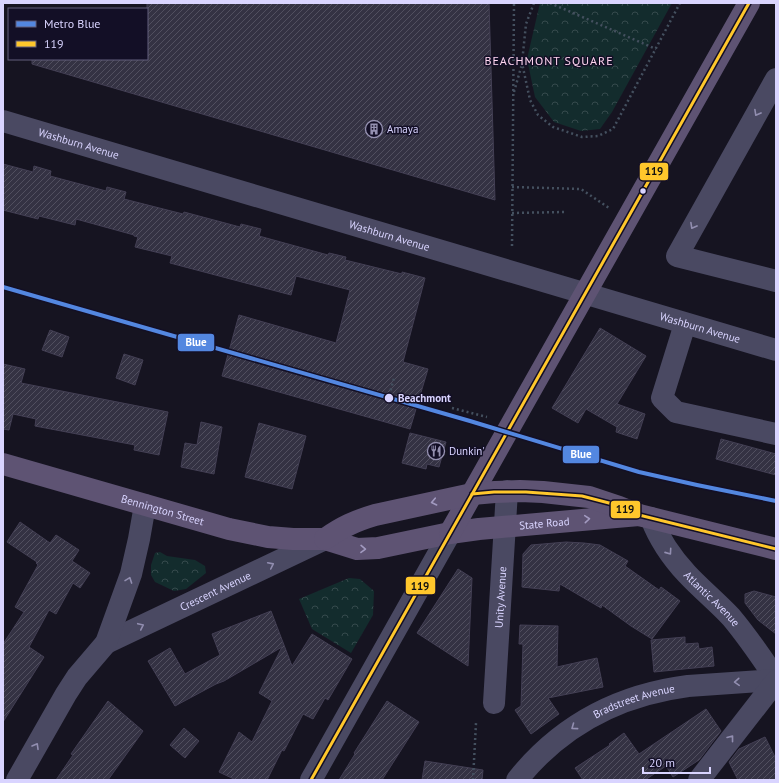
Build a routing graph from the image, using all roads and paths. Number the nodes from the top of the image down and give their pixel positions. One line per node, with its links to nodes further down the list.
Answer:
1 (514, 3): 9 (path)
2 (534, 3): 7 (path)
3 (550, 3): 6 (path)
4 (680, 3): 6 (path)
5 (749, 3): 17 (main road)
6 (656, 49): 7 (path)
7 (522, 63): 9 (path)
8 (776, 79): 16 (street, one-way to 16)
9 (513, 96): 11 (path)
10 (3, 121): 17 (street, Washburn Avenue)
11 (512, 187): 12 (path); 14 (path)
12 (609, 208)
13 (564, 212): 14 (path)
14 (512, 213): 15 (path)
15 (512, 246)
16 (776, 281)
17 (586, 294): 18 (street, Washburn Avenue); 27 (main road)
18 (685, 324): 19 (street, Washburn Avenue); 24 (street)
19 (776, 350)
20 (394, 378): 21 (path)
21 (388, 400)
22 (452, 408): 23 (path)
23 (487, 417)
24 (776, 434)
25 (3, 464): 28 (main road, Bennington Street)
26 (507, 491): 27 (main road, State Road); 29 (main road, State Road); 30 (street, Unity Avenue)
27 (472, 494): 31 (main road); 32 (main road, one-way to 32)
28 (145, 505): 32 (main road, Bennington Street); 34 (street, Crescent Avenue, one-way to 28)
29 (645, 516): 30 (main road, State Road, one-way to 29); 33 (main road, State Road); 35 (street, Atlantic Avenue, one-way to 35)
30 (505, 526): 31 (main road, State Road); 36 (street, Unity Avenue)
31 (450, 533): 32 (main road, Bennington Street, one-way to 31); 39 (street)
32 (325, 539): 34 (street, Crescent Avenue, one-way to 32)
33 (776, 549)
34 (106, 643): 38 (street, Crescent Avenue, one-way to 34)
35 (776, 680): 41 (street, Bradstreet Avenue, one-way to 41); 42 (street, one-way to 35)
36 (494, 703)
37 (476, 724): 40 (path)
38 (17, 780)
39 (310, 780)
40 (473, 780)
41 (517, 780)
42 (699, 780)

